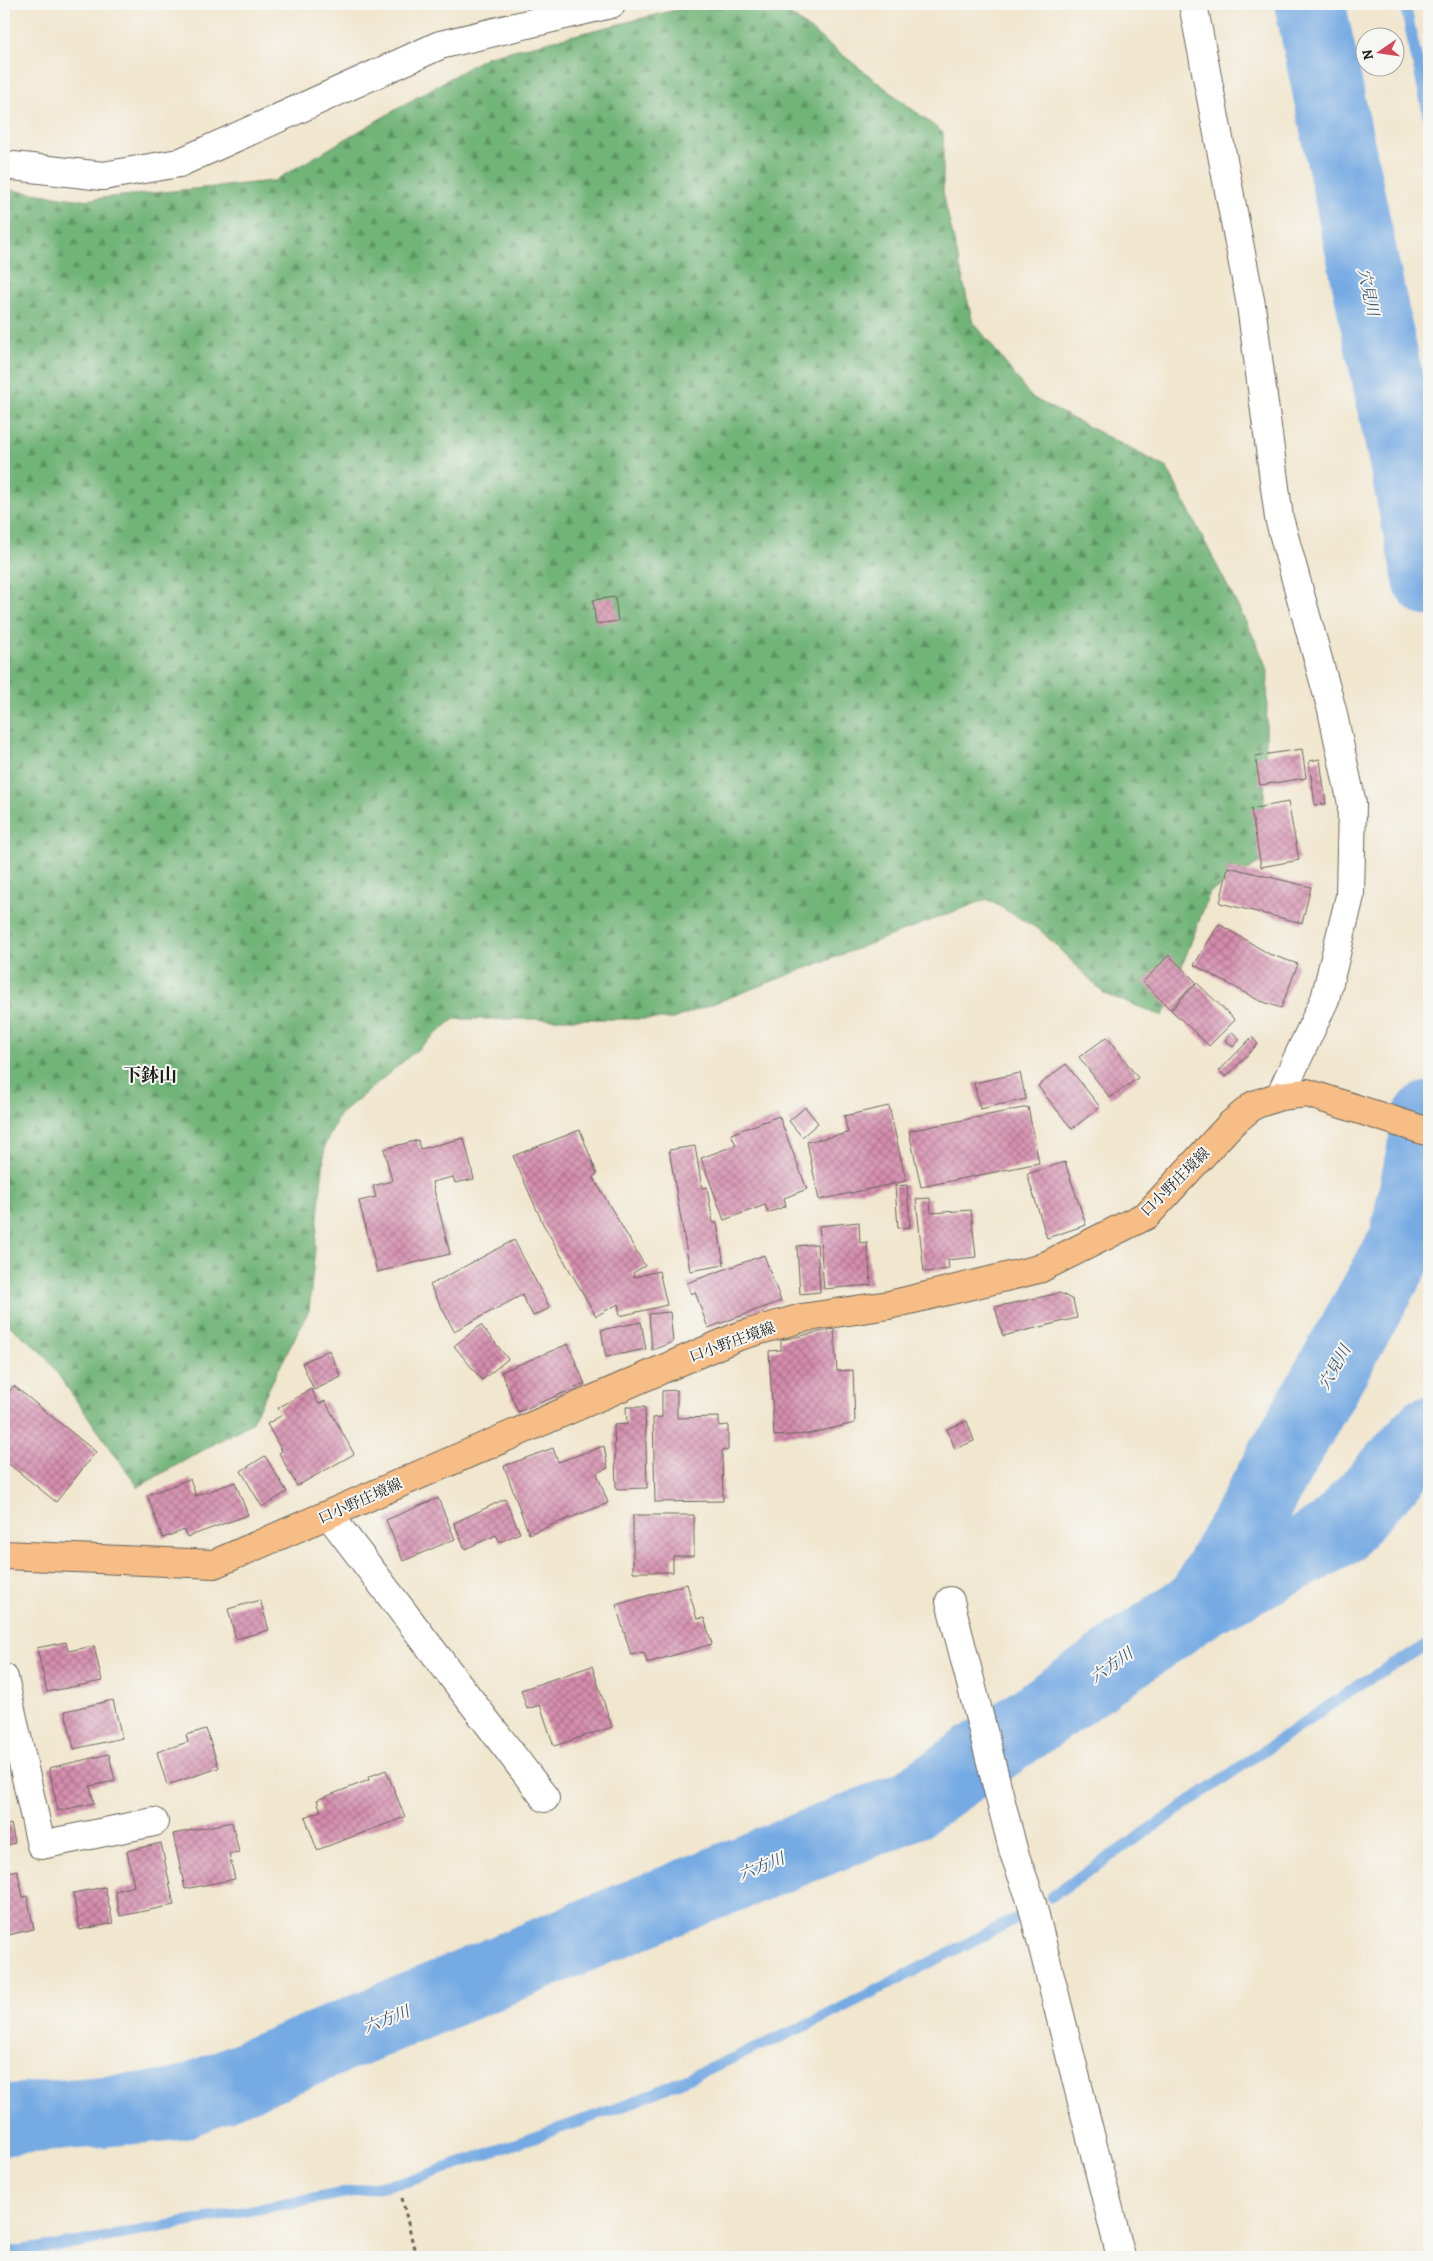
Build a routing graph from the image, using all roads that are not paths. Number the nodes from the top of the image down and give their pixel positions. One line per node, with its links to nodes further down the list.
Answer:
1 (611, 4): 3 (street)
2 (1193, 4): 4 (street)
3 (4, 165)
4 (1280, 1096): 5 (main road, 口小野庄境線); 6 (main road, 口小野庄境線)
5 (1429, 1132)
6 (329, 1515): 7 (main road, 口小野庄境線); 10 (street)
7 (4, 1554)
8 (950, 1601): 12 (street)
9 (4, 1678): 11 (street)
10 (545, 1798)
11 (154, 1822)
12 (1121, 2257)

